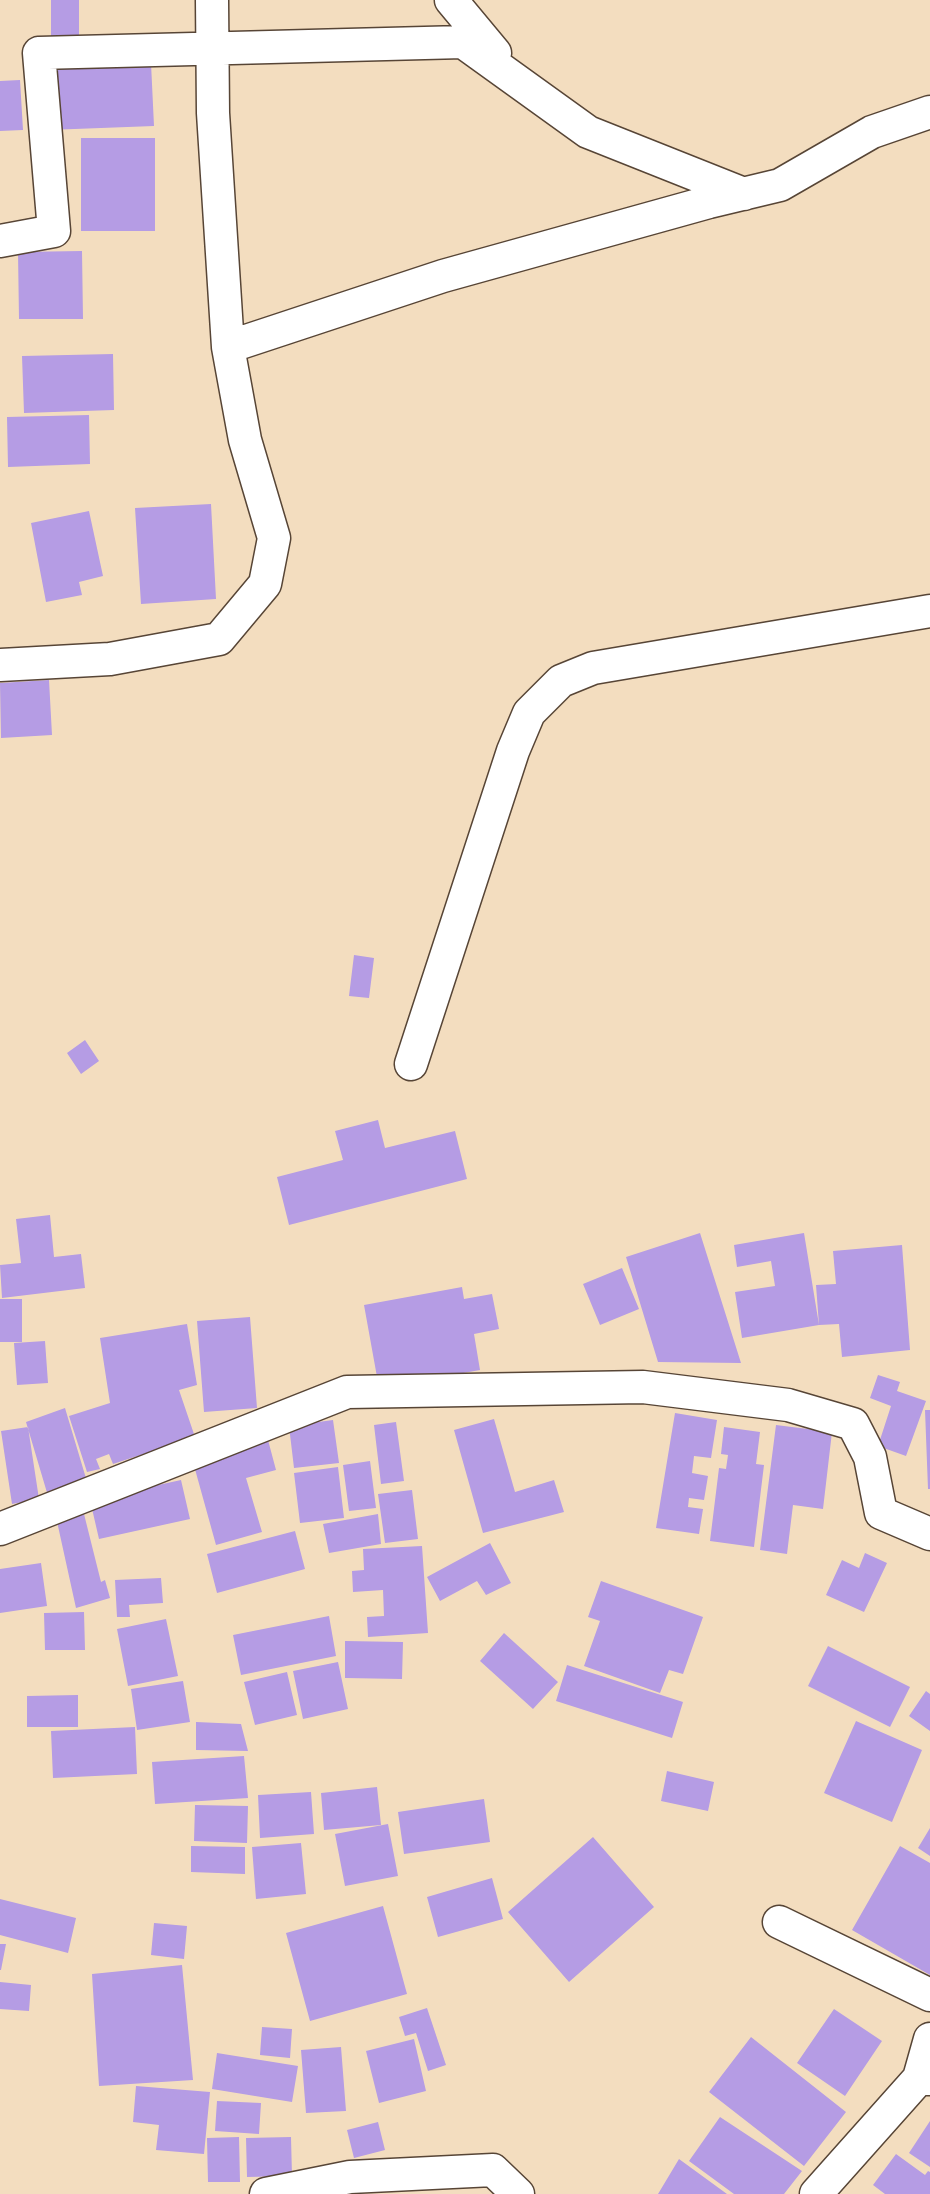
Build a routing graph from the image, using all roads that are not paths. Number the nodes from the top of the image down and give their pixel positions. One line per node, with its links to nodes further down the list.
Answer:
1 (212, 0): 3 (street)
2 (451, 0): 4 (street)
3 (212, 48): 4 (street); 7 (street); 8 (street)
4 (516, 78): 6 (street)
5 (930, 112): 6 (street)
6 (744, 194): 8 (street)
7 (0, 241)
8 (228, 347): 10 (street)
9 (930, 611): 11 (street)
10 (0, 665)
11 (411, 1064)
12 (0, 1529): 13 (street)
13 (930, 1534)
14 (779, 1922): 15 (street)
15 (930, 1994)
16 (930, 2039): 17 (street)
17 (926, 2075): 20 (street)
18 (266, 2194): 19 (street)
19 (519, 2194)
20 (816, 2194)

